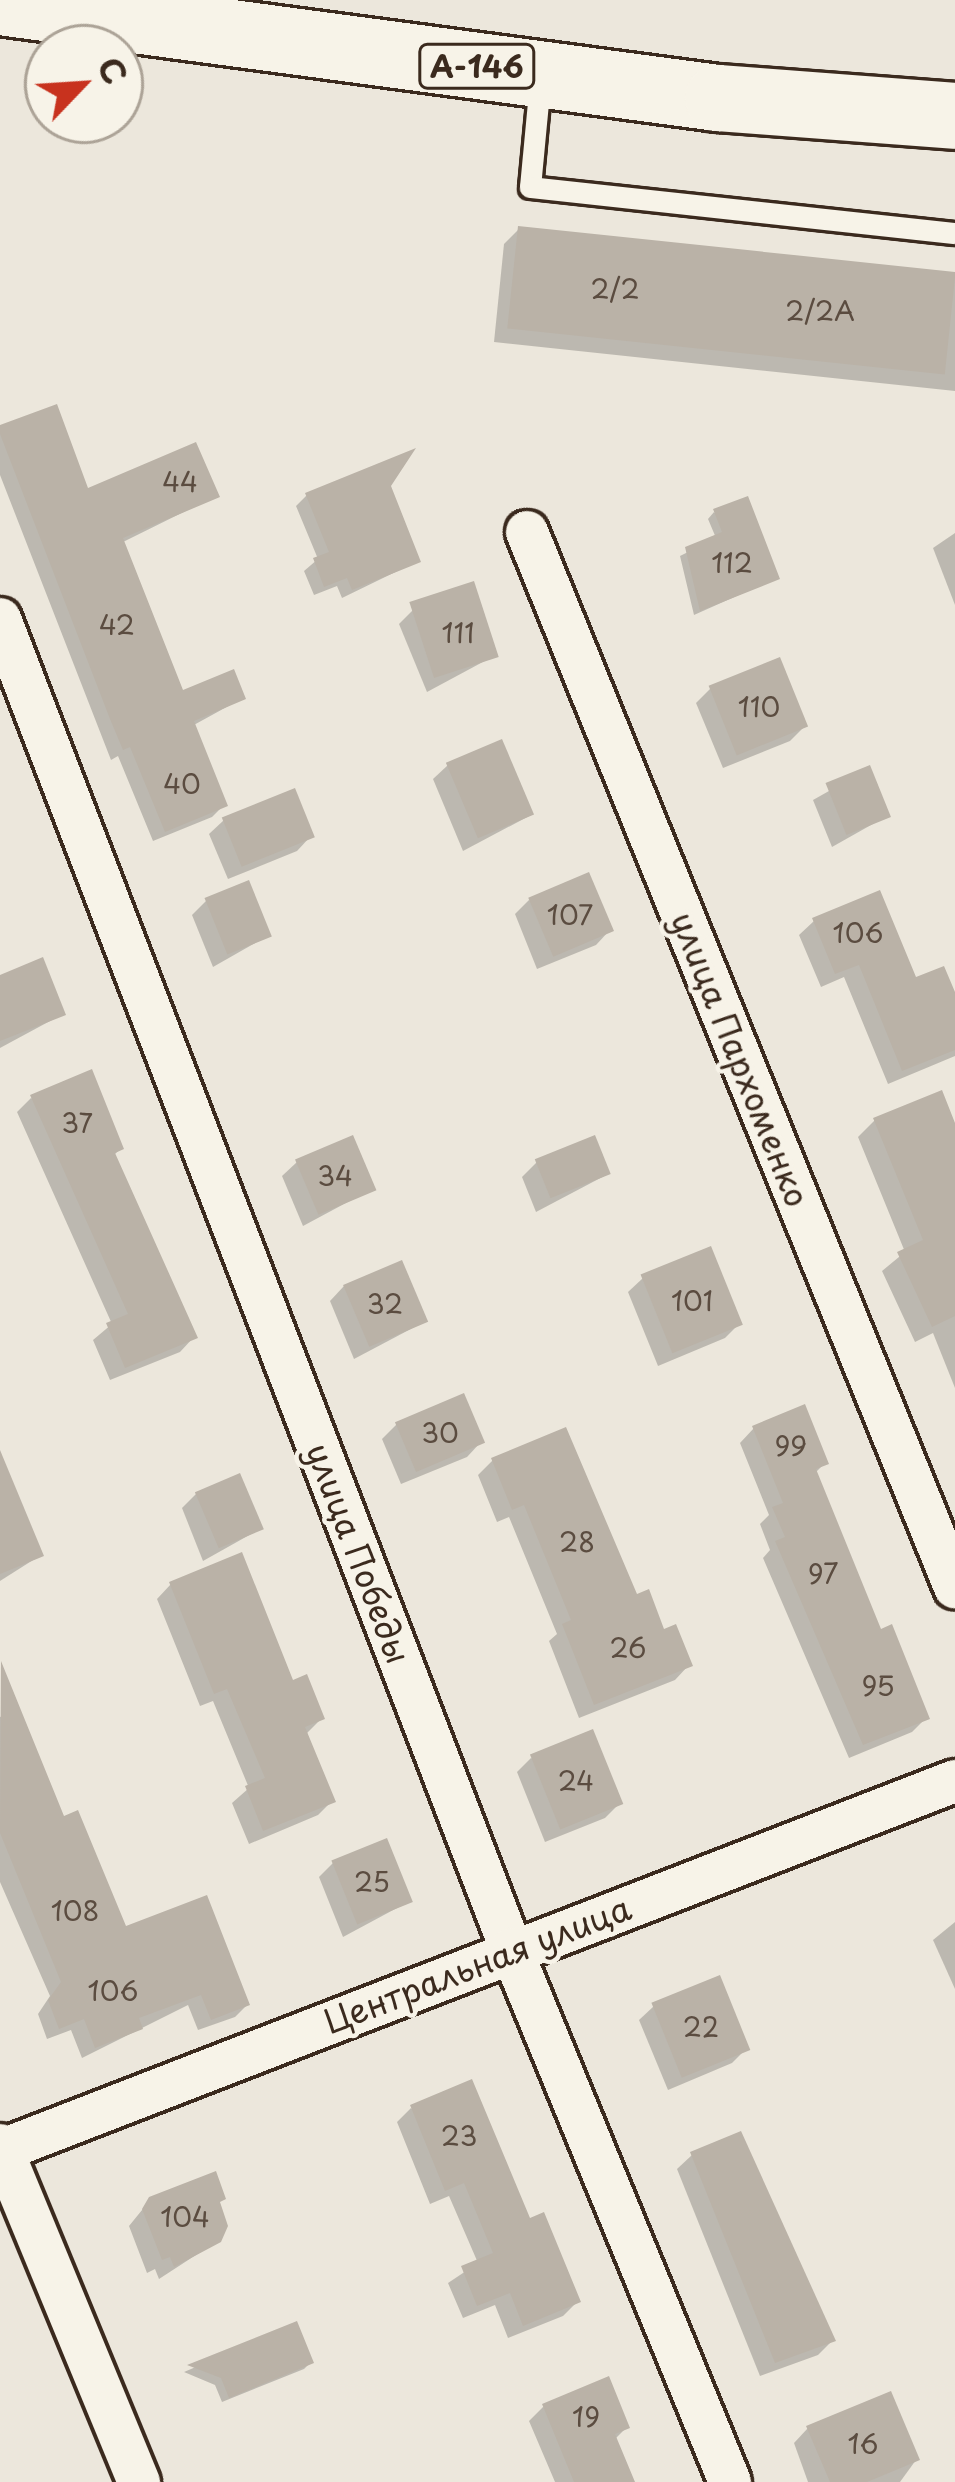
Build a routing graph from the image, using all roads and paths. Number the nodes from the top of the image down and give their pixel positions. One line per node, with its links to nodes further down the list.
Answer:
1 (179, 0): 4 (highway, А-146)
2 (0, 2): 3 (highway, А-146)
3 (541, 74): 5 (highway, А-146); 6 (lane)
4 (955, 89)
5 (955, 116)
6 (955, 233)
7 (527, 532): 9 (street, улица Пархоменко)
8 (0, 619): 11 (street, улица Победы)
9 (955, 1587)
10 (955, 1781): 11 (street, Центральная улица)
11 (512, 1949): 12 (street, Центральная улица); 14 (street, улица Победы)
12 (1, 2149): 13 (street)
13 (139, 2482)
14 (730, 2482)

